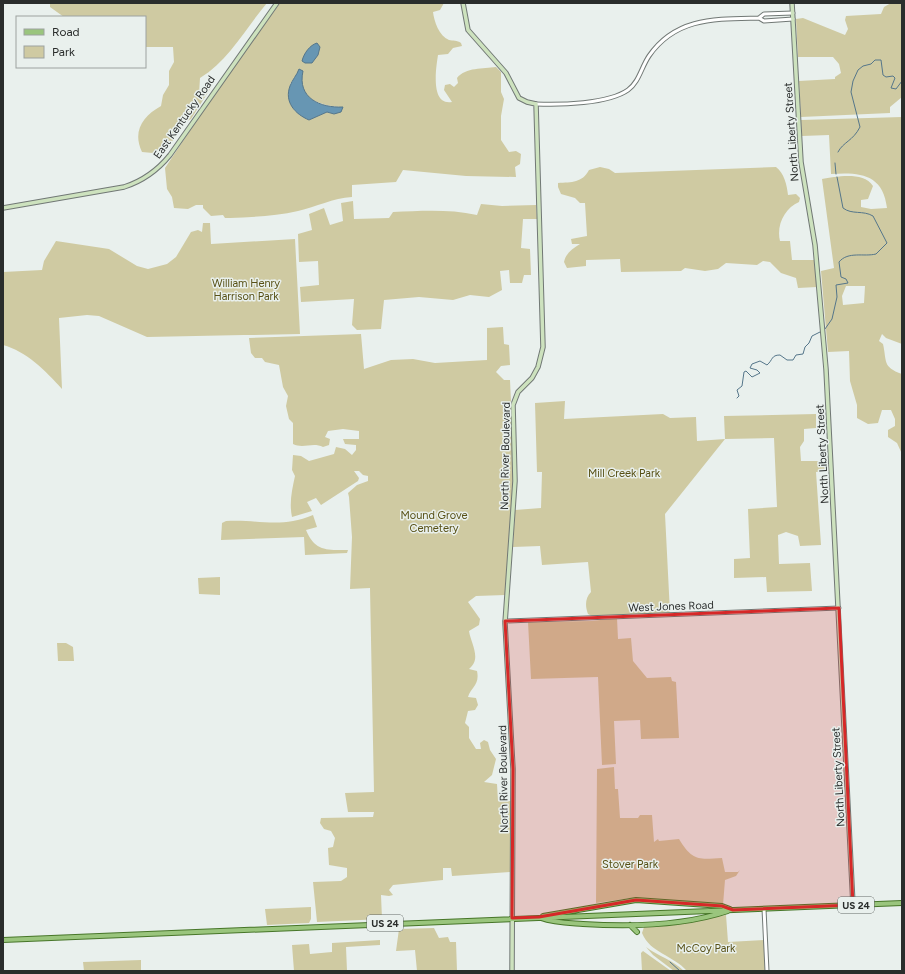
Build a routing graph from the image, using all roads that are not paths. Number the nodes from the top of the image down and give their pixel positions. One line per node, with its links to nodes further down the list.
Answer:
1 (277, 3): 8 (main road, East Kentucky Road)
2 (463, 3): 7 (main road)
3 (792, 3): 4 (main road, North Liberty Street)
4 (793, 13): 5 (street); 6 (main road, North Liberty Street)
5 (759, 18): 6 (street); 7 (street)
6 (793, 19): 9 (main road, North Liberty Street)
7 (536, 104): 10 (main road, North River Boulevard)
8 (3, 208)
9 (839, 608): 10 (street, West Jones Road); 12 (main road, North Liberty Street)
10 (505, 622): 16 (main road, North River Boulevard)
11 (902, 904): 12 (main road, US 24)
12 (853, 905): 13 (main road, US 24)
13 (764, 909): 14 (main road, US 24); 21 (street)
14 (733, 910): 15 (main road, US 24); 15 (main road); 17 (main road)
15 (539, 917): 16 (main road, US 24); 17 (main road)
16 (512, 918): 19 (main road, US 24); 20 (main road, North River Boulevard)
17 (630, 925): 18 (main road)
18 (637, 932)
19 (3, 940)
20 (512, 971)
21 (768, 971)

